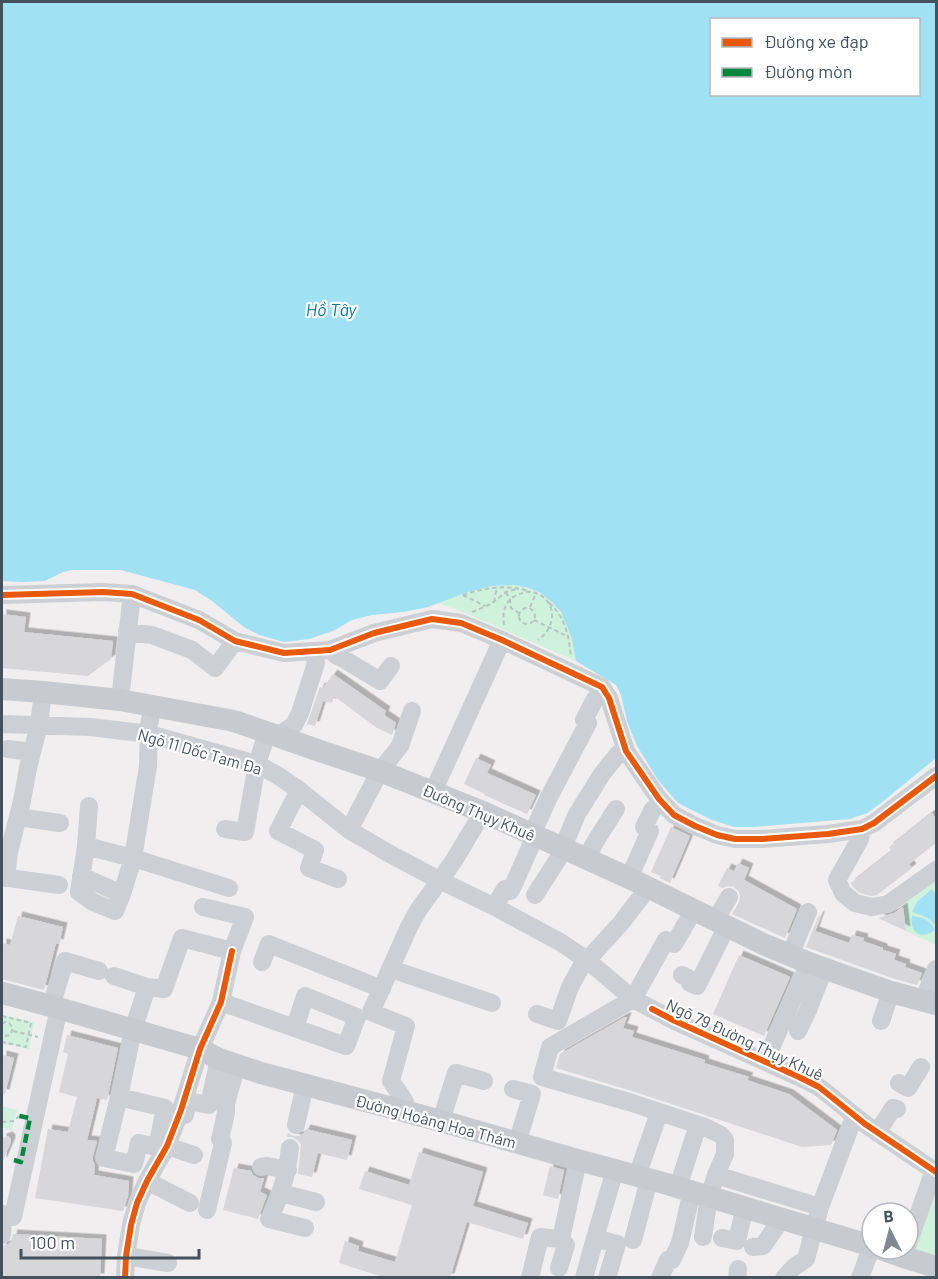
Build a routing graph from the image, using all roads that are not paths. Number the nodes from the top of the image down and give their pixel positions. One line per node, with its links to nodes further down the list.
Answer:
1 (132, 594): 2 (street); 3 (street); 5 (street)
2 (2, 595)
3 (128, 632): 5 (street); 11 (street)
4 (503, 633): 6 (street); 24 (street); 32 (street)
5 (235, 641): 6 (street)
6 (322, 651): 7 (street); 16 (street)
7 (392, 666)
8 (2, 689): 9 (main road, Đường Thụy Khuê)
9 (43, 692): 11 (main road, Đường Thụy Khuê); 14 (street)
10 (595, 699): 34 (street)
11 (120, 700): 12 (main road, Đường Thụy Khuê)
12 (153, 706): 15 (street); 16 (main road, Đường Thụy Khuê)
13 (412, 711): 21 (street)
14 (39, 725): 15 (street, Ngõ 11 Dốc Tam Đa); 17 (street, Ngõ 11 Dốc Tam Đa); 18 (street)
15 (149, 734): 20 (street, Ngõ 11 Dốc Tam Đa); 37 (street)
16 (274, 735): 20 (street); 21 (main road, Đường Thụy Khuê)
17 (5, 740): 18 (street)
18 (32, 752): 29 (street)
19 (618, 754): 36 (street)
20 (257, 764): 23 (street, Ngõ 11 Dốc Tam Đa); 31 (street)
21 (380, 771): 24 (main road, Đường Thụy Khuê); 33 (street)
22 (936, 776): 32 (street)
23 (299, 790): 33 (street, Ngõ 11 Dốc Tam Đa); 41 (street)
24 (433, 792): 28 (main road, Đường Thụy Khuê)
25 (89, 806): 35 (street)
26 (654, 809): 43 (street)
27 (616, 810): 38 (street)
28 (483, 812): 34 (main road, Đường Thụy Khuê); 42 (street)
29 (18, 817): 30 (street); 40 (street)
30 (60, 823)
31 (225, 829)
32 (862, 829): 39 (street)
33 (350, 830): 42 (street, Ngõ 11 Dốc Tam Đa)
34 (532, 834): 36 (main road, Đường Thụy Khuê); 48 (street)
35 (86, 846): 37 (street); 37 (street)
36 (562, 848): 38 (main road, Đường Thụy Khuê); 46 (street)
37 (133, 858): 45 (street)
38 (586, 859): 43 (main road, Đường Thụy Khuê)
39 (936, 870)
40 (4, 878): 44 (street)
41 (338, 879)
42 (439, 880): 54 (street, Ngõ 79 Đường Thụy Khuê); 57 (street)
43 (639, 883): 50 (main road, Đường Thụy Khuê); 54 (street)
44 (59, 885)
45 (229, 888)
46 (536, 895)
47 (729, 897): 52 (street)
48 (499, 898)
49 (203, 907): 53 (street)
50 (694, 910): 52 (main road, Đường Thụy Khuê); 64 (street)
51 (808, 912): 56 (street)
52 (722, 921): 56 (main road, Đường Thụy Khuê); 59 (street)
53 (232, 951): 60 (street); 65 (street)
54 (587, 960): 64 (street, Ngõ 79 Đường Thụy Khuê); 69 (street)
55 (261, 962): 61 (street)
56 (808, 963): 62 (main road, Đường Thụy Khuê); 73 (street); 75 (street)
57 (391, 969): 61 (street); 67 (street)
58 (936, 969): 66 (street)
59 (682, 975)
60 (147, 987): 68 (street); 72 (street)
61 (382, 989): 83 (street)
62 (891, 992): 66 (main road, Đường Thụy Khuê); 70 (street)
63 (2, 993): 68 (main road, Đường Hoàng Hoa Thám)
64 (633, 999): 75 (street, Ngõ 79 Đường Thụy Khuê); 84 (street)
65 (221, 1002): 71 (street); 74 (street)
66 (930, 1002)
67 (492, 1003)
68 (55, 1007): 72 (main road, Đường Hoàng Hoa Thám); 110 (street)
69 (537, 1014)
70 (881, 1021)
71 (295, 1028)
72 (134, 1030): 74 (main road, Đường Hoàng Hoa Thám); 81 (street)
73 (798, 1030)
74 (219, 1057): 79 (main road, Đường Hoàng Hoa Thám); 85 (street); 92 (street); 108 (street)
75 (765, 1062): 86 (street, Ngõ 79 Đường Thụy Khuê)
76 (925, 1068): 78 (street)
77 (484, 1081): 87 (street)
78 (900, 1083)
79 (306, 1085): 83 (main road, Đường Hoàng Hoa Thám); 88 (street)
80 (513, 1089): 91 (street)
81 (119, 1098)
82 (897, 1109): 90 (street)
83 (409, 1113): 87 (main road, Đường Hoàng Hoa Thám)
84 (659, 1113): 89 (street); 101 (street)
85 (185, 1115)
86 (854, 1117): 90 (street, Ngõ 79 Đường Thụy Khuê); 111 (street)
87 (441, 1121): 91 (main road, Đường Hoàng Hoa Thám)
88 (296, 1125)
89 (698, 1125): 100 (street); 103 (street)
90 (877, 1133): 99 (street, Ngõ 79 Đường Thụy Khuê)
91 (518, 1143): 95 (main road, Đường Hoàng Hoa Thám)
92 (167, 1146): 94 (street); 102 (street)
93 (290, 1148): 97 (street)
94 (194, 1155)
95 (578, 1160): 98 (main road, Đường Hoàng Hoa Thám); 118 (street)
96 (261, 1167): 97 (street)
97 (288, 1170): 104 (street)
98 (615, 1170): 101 (main road, Đường Hoàng Hoa Thám); 116 (street)
99 (935, 1171): 109 (street)
100 (716, 1175): 103 (street); 111 (street)
101 (643, 1178): 103 (main road, Đường Hoàng Hoa Thám); 119 (street)
102 (147, 1180): 106 (street); 122 (street)
103 (693, 1192): 107 (main road, Đường Hoàng Hoa Thám); 115 (street); 130 (street)
104 (281, 1193): 105 (street); 113 (street)
105 (316, 1202)
106 (190, 1203)
107 (745, 1206): 112 (main road, Đường Hoàng Hoa Thám); 117 (street)
108 (207, 1210)
109 (920, 1212)
110 (2, 1214): 114 (street)
111 (817, 1217): 112 (main road, Đường Hoàng Hoa Thám); 120 (main road, Đường Hoàng Hoa Thám); 131 (street)
112 (782, 1218): 121 (street)
113 (305, 1228)
114 (2, 1235)
115 (703, 1237)
116 (595, 1238): 126 (street); 129 (street)
117 (722, 1238)
118 (561, 1239): 125 (street); 128 (street)
119 (633, 1240)
120 (860, 1240)
121 (753, 1247)
122 (126, 1256): 124 (street); 127 (street)
123 (866, 1261): 132 (street)
124 (168, 1263)
125 (559, 1268)
126 (588, 1276)
127 (125, 1278)
128 (530, 1278)
129 (607, 1278)
130 (660, 1278)
131 (784, 1278)
132 (860, 1278)

